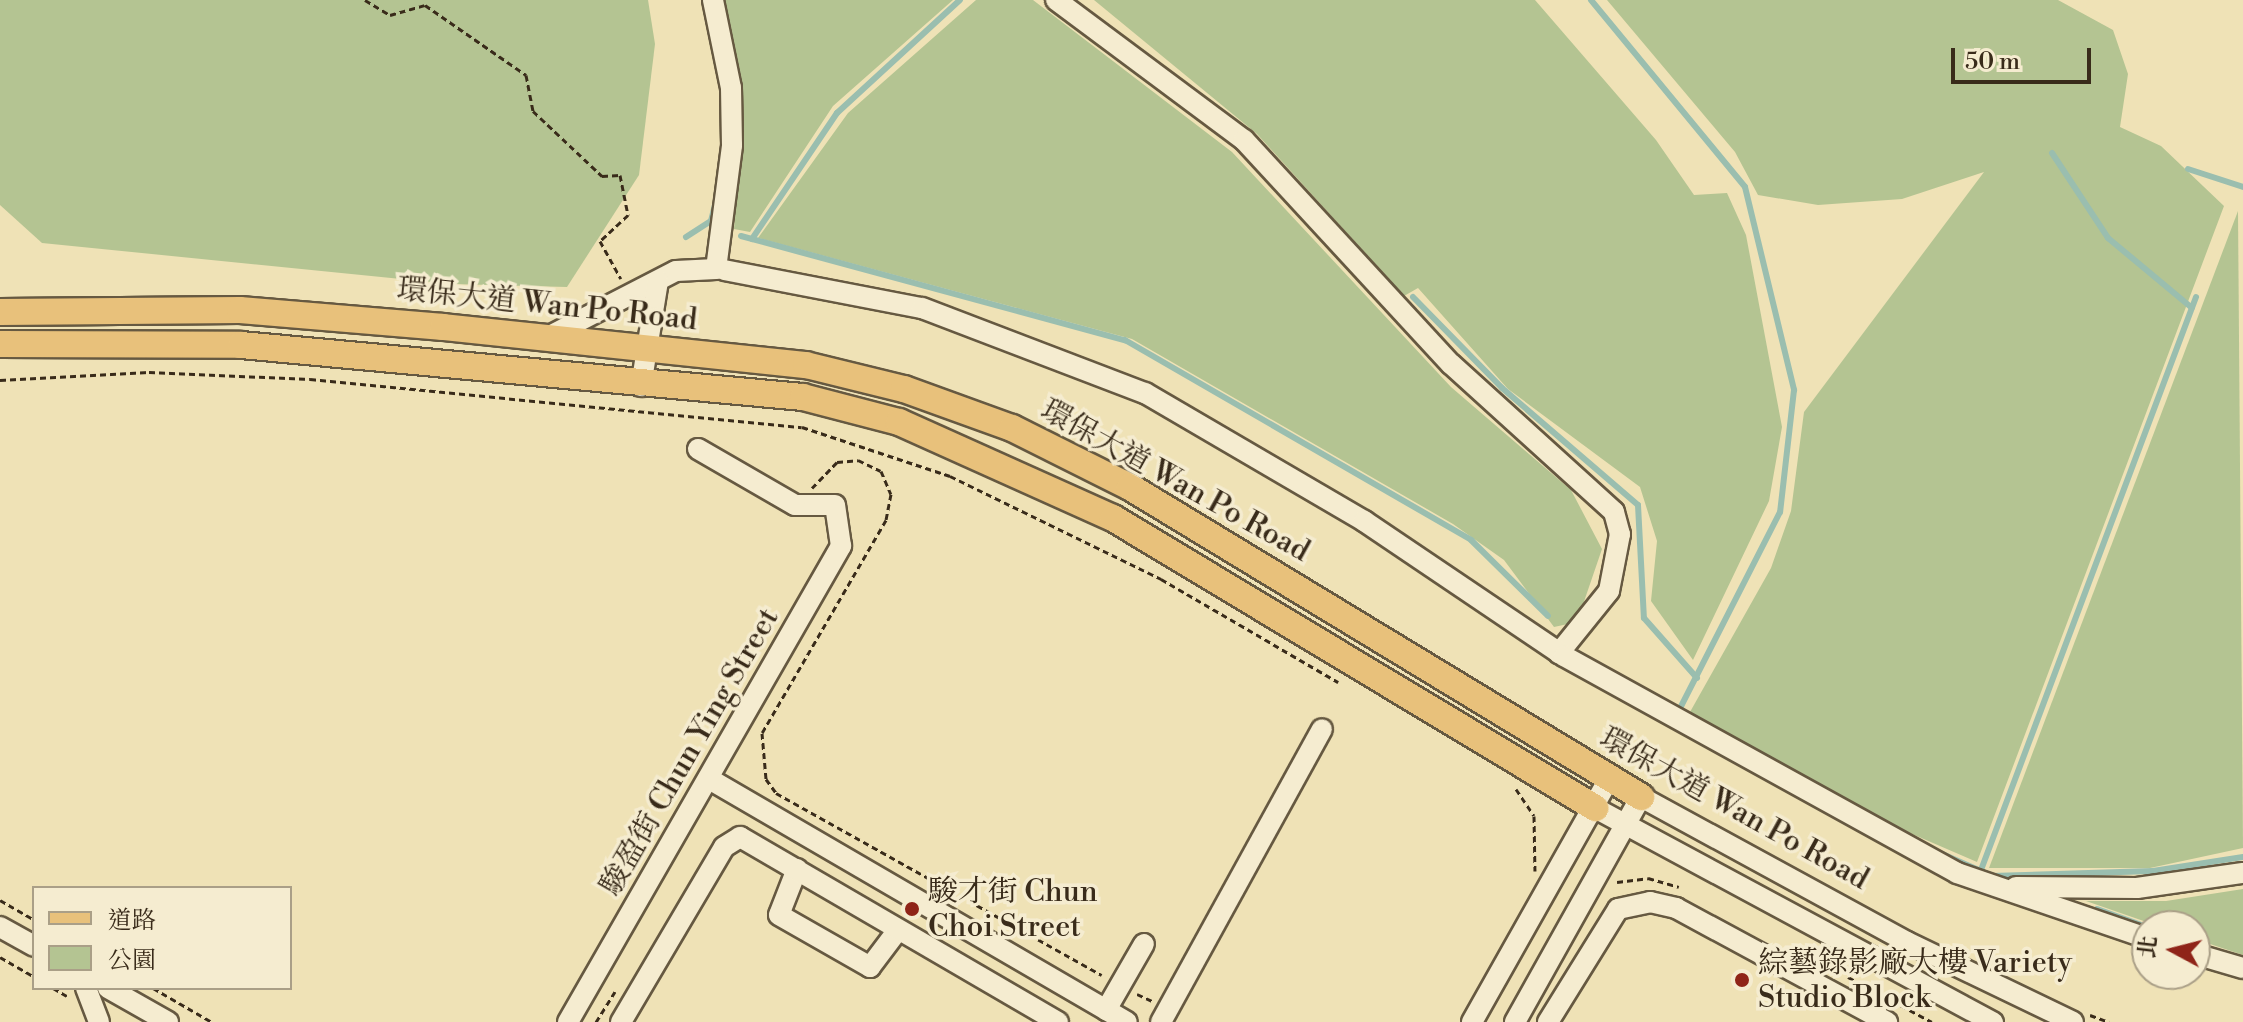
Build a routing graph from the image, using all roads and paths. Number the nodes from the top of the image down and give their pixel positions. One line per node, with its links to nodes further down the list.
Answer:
1 (365, 0): 6 (path)
2 (713, 0): 5 (street)
3 (1056, 0): 13 (street)
4 (724, 270): 13 (street)
5 (658, 281): 6 (street); 10 (street)
6 (628, 294): 8 (street)
7 (0, 312): 8 (main road, 環保大道 Wan Po Road)
8 (548, 337): 10 (main road, 環保大道 Wan Po Road)
9 (0, 344): 11 (main road, 環保大道 Wan Po Road)
10 (646, 346): 11 (street); 16 (main road, 環保大道 Wan Po Road)
11 (641, 386): 19 (main road, 環保大道 Wan Po Road)
12 (698, 449): 17 (street, 駿盈街 Chun Ying Street)
13 (1559, 653): 23 (street)
14 (1322, 729): 40 (street)
15 (760, 762): 35 (path)
16 (1609, 779): 18 (main road, 環保大道 Wan Po Road); 19 (street)
17 (711, 780): 39 (street); 44 (street, 駿盈街 Chun Ying Street)
18 (1641, 797): 20 (street); 53 (street, 環保大道 Wan Po Road)
19 (1595, 808): 20 (street, 環保大道 Wan Po Road); 48 (street)
20 (1627, 825): 49 (street); 52 (street, 環保大道 Wan Po Road)
21 (797, 869): 27 (street); 27 (street); 45 (street)
22 (2243, 873): 23 (street)
23 (1998, 887): 28 (street)
24 (0, 900): 25 (path)
25 (32, 919)
26 (0, 927): 30 (street)
27 (898, 930): 46 (street)
28 (2131, 933)
29 (1144, 944): 35 (street)
30 (32, 945)
31 (0, 957): 34 (path)
32 (2211, 959): 33 (street)
33 (2243, 968)
34 (32, 976)
35 (1120, 985): 39 (street); 40 (path)
36 (87, 990): 41 (street)
37 (112, 990): 42 (street)
38 (156, 990): 43 (path)
39 (1106, 1010): 47 (street)
40 (1165, 1016)
41 (99, 1022)
42 (168, 1022)
43 (212, 1022)
44 (568, 1022)
45 (621, 1022)
46 (1058, 1022)
47 (1127, 1022)
48 (1472, 1022)
49 (1515, 1022)
50 (1548, 1022): 51 (street)
51 (1887, 1022)
52 (1993, 1022)
53 (2073, 1022)

